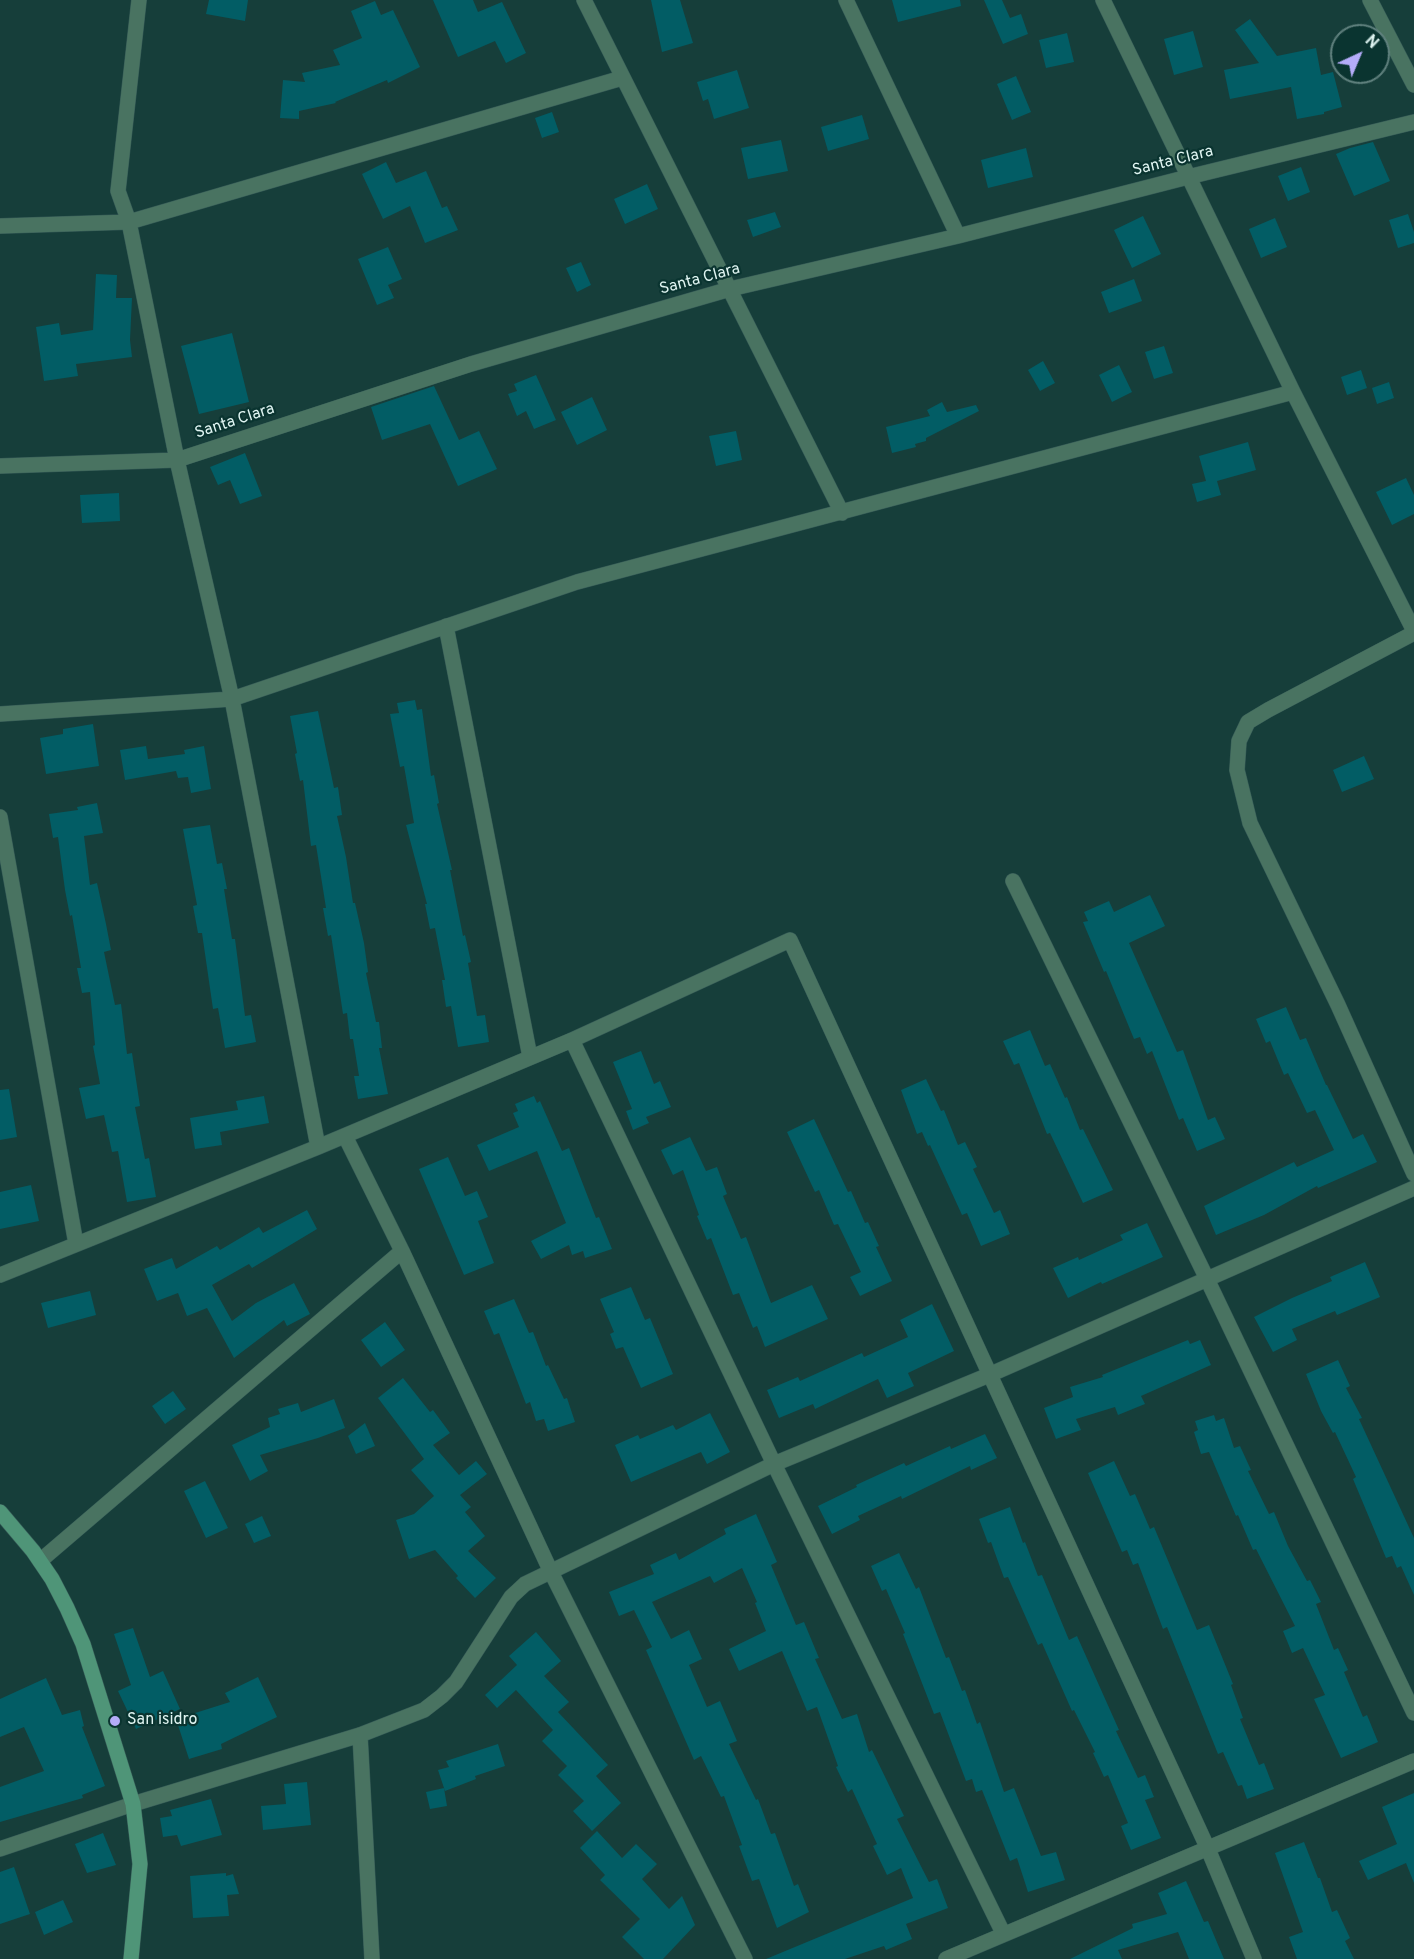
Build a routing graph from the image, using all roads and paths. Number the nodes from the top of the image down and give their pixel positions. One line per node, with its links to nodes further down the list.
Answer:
1 (139, 0): 10 (street)
2 (584, 0): 6 (street)
3 (846, 0): 12 (street)
4 (1103, 0): 9 (street)
5 (1370, 0): 7 (street)
6 (622, 78): 10 (street); 13 (street)
7 (1414, 86)
8 (1414, 122): 9 (street, Santa Clara)
9 (1188, 177): 12 (street, Santa Clara); 14 (street)
10 (129, 222): 11 (street); 15 (street)
11 (0, 226)
12 (958, 236): 13 (street, Santa Clara)
13 (730, 289): 15 (street, Santa Clara); 17 (street)
14 (1293, 392): 17 (street); 19 (street)
15 (177, 460): 16 (street, Santa Clara); 20 (street)
16 (0, 466)
17 (842, 513): 18 (street)
18 (446, 626): 20 (street); 25 (street)
19 (1414, 632): 28 (street)
20 (232, 699): 21 (street); 27 (street)
21 (0, 714)
22 (0, 817): 30 (street)
23 (1013, 881): 33 (street)
24 (572, 1040): 25 (street); 34 (street); 35 (street)
25 (530, 1057): 26 (street)
26 (345, 1136): 27 (street); 31 (street)
27 (318, 1147): 30 (street)
28 (1414, 1174)
29 (1414, 1188): 33 (street)
30 (76, 1244): 32 (street)
31 (402, 1251): 37 (street); 38 (street)
32 (0, 1275)
33 (1207, 1279): 34 (street); 39 (street)
34 (989, 1376): 35 (street); 44 (street)
35 (774, 1464): 38 (street); 45 (street)
36 (0, 1512): 37 (main road)
37 (40, 1562): 42 (main road)
38 (551, 1572): 40 (street); 48 (street)
39 (1414, 1713)
40 (360, 1735): 42 (street); 47 (street)
41 (1414, 1761): 44 (street)
42 (133, 1804): 43 (street); 46 (main road)
43 (0, 1849)
44 (1208, 1849): 45 (street); 50 (street)
45 (1004, 1933): 49 (street)
46 (130, 1959)
47 (372, 1959)
48 (745, 1959)
49 (946, 1959)
50 (1254, 1959)

